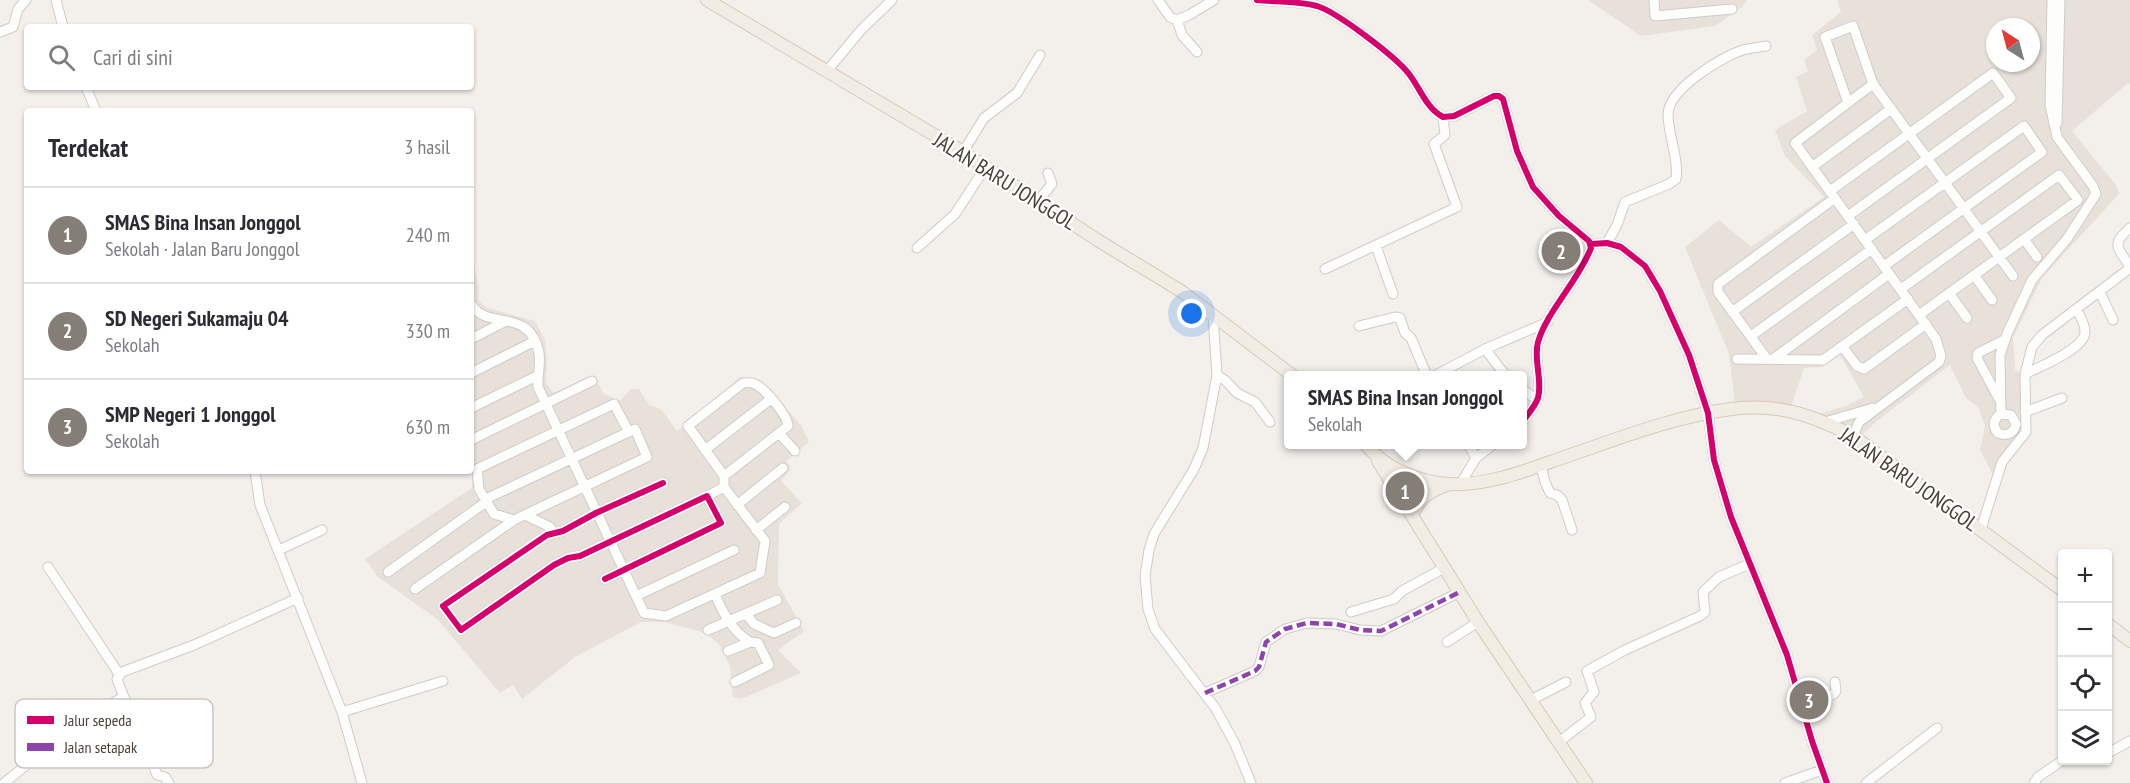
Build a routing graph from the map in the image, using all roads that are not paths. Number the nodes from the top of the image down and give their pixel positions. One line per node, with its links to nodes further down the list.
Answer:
1 (26, 0): 14 (street)
2 (56, 0): 13 (street)
3 (707, 0): 18 (main road, JALAN BARU JONGGOL)
4 (892, 0): 18 (street)
5 (1158, 0): 12 (street)
6 (1214, 0): 12 (street)
7 (1257, 0): 24 (street)
8 (1654, 0): 11 (street)
9 (2052, 0): 26 (street)
10 (2060, 0): 26 (street)
11 (1732, 9)
12 (1177, 20): 16 (street)
13 (62, 24)
14 (0, 32)
15 (1766, 46): 41 (street)
16 (1197, 52)
17 (1040, 55): 27 (street)
18 (827, 71): 27 (main road, JALAN BARU JONGGOL)
19 (1873, 84): 21 (street); 21 (street); 23 (street)
20 (87, 90): 22 (street)
21 (1848, 103): 29 (street)
22 (95, 108)
23 (1891, 109): 25 (street); 29 (street)
24 (1443, 117): 42 (street); 43 (street)
25 (1909, 134): 28 (street); 28 (street); 33 (street)
26 (2056, 137): 72 (street)
27 (963, 152): 30 (main road, JALAN BARU JONGGOL)
28 (1927, 159): 32 (street); 36 (street)
29 (1812, 167): 33 (street)
30 (985, 168): 34 (main road, JALAN BARU JONGGOL); 44 (street)
31 (1048, 173): 34 (street)
32 (1945, 183): 35 (street); 35 (street); 40 (street)
33 (1832, 195): 36 (street); 61 (street)
34 (1038, 201): 63 (main road, JALAN BARU JONGGOL)
35 (1963, 208): 38 (street); 50 (street)
36 (1851, 220): 40 (street); 61 (street)
37 (2130, 228): 48 (street)
38 (1980, 232): 39 (street); 46 (street); 53 (street)
39 (2024, 239): 46 (street); 47 (street)
40 (1865, 240): 45 (street)
41 (1607, 243): 42 (street); 96 (street)
42 (1591, 244): 67 (street)
43 (1376, 246): 49 (street); 56 (street)
44 (917, 248)
45 (1872, 249): 50 (street); 70 (street)
46 (1999, 257): 51 (street); 52 (street)
47 (2037, 257)
48 (2130, 267): 54 (street)
49 (1325, 269)
50 (1886, 270): 53 (street); 77 (street)
51 (1974, 275): 55 (street); 58 (street)
52 (2013, 276)
53 (1901, 290): 57 (street)
54 (2100, 292): 60 (street); 65 (street)
55 (1949, 293): 62 (street); 64 (street)
56 (1393, 294)
57 (1908, 299): 62 (street); 74 (street)
58 (1992, 300)
59 (474, 308): 66 (street)
60 (2077, 310): 83 (street); 83 (street)
61 (1732, 312): 70 (street)
62 (1919, 315): 68 (street)
63 (1213, 316): 78 (main road, JALAN BARU JONGGOL); 84 (street)
64 (1968, 318)
65 (2114, 320)
66 (506, 321): 71 (street); 73 (street)
67 (1548, 322): 75 (street); 90 (street)
68 (1926, 324): 74 (street); 93 (street)
69 (1359, 326): 79 (street)
70 (1750, 336): 77 (street)
71 (474, 337)
72 (2004, 340): 91 (street); 91 (street)
73 (536, 341): 82 (street); 85 (street)
74 (1842, 346): 77 (street)
75 (1485, 349): 80 (street); 81 (street)
76 (1737, 359): 77 (street)
77 (1770, 359)
78 (1288, 371)
79 (1425, 371)
80 (1442, 371)
81 (1503, 371)
82 (474, 372)
83 (2025, 374): 95 (street)
84 (1217, 375): 99 (street); 169 (street)
85 (537, 376): 92 (street); 94 (street)
86 (592, 381): 92 (street)
87 (1527, 393): 90 (street)
88 (2062, 398): 95 (street)
89 (771, 399): 103 (street); 110 (street); 110 (street)
90 (1537, 400): 98 (street)
91 (2001, 403): 97 (street)
92 (545, 405): 101 (street); 106 (street)
93 (1878, 406): 100 (street); 105 (street)
94 (474, 407)
95 (2025, 412): 112 (street)
96 (1707, 413): 100 (main road, JALAN BARU JONGGOL); 116 (main road, JALAN BARU JONGGOL); 140 (street)
97 (2001, 414): 104 (street); 104 (street)
98 (1527, 415)
99 (1270, 422)
100 (1825, 422): 105 (main road, JALAN BARU JONGGOL)
101 (558, 432): 102 (street); 115 (street); 125 (street)
102 (629, 432): 115 (street); 122 (street)
103 (779, 433): 111 (street); 119 (street)
104 (2007, 435): 112 (street)
105 (1853, 436): 135 (main road, JALAN BARU JONGGOL)
106 (474, 439)
107 (1369, 449): 113 (main road, JALAN BARU JONGGOL)
108 (1471, 449): 114 (street)
109 (1488, 449): 114 (street)
110 (705, 450): 119 (street)
111 (795, 451)
112 (2009, 452): 135 (street)
113 (1376, 458): 121 (main road, JALAN BARU JONGGOL); 130 (main road)
114 (1476, 458): 121 (street)
115 (571, 459): 122 (street); 125 (street)
116 (1541, 465): 121 (main road, JALAN BARU JONGGOL); 134 (street)
117 (783, 468): 126 (street)
118 (255, 474): 138 (street)
119 (724, 476): 123 (street)
120 (663, 483): 128 (street)
121 (1455, 484): 130 (main road)
122 (584, 486): 128 (street); 129 (street)
123 (724, 487): 124 (street); 126 (street)
124 (707, 496): 137 (street); 143 (street)
125 (486, 502): 131 (street); 144 (street)
126 (737, 505): 133 (street)
127 (785, 507): 133 (street)
128 (596, 513): 136 (street); 137 (street)
129 (525, 515): 131 (street); 136 (street)
130 (1412, 516): 142 (main road)
131 (514, 520): 147 (street)
132 (322, 530): 138 (street)
133 (756, 530): 149 (street)
134 (1572, 530)
135 (1981, 530): 146 (main road, JALAN BARU JONGGOL)
136 (554, 533): 137 (street)
137 (610, 542): 143 (street)
138 (279, 550): 151 (street)
139 (734, 550): 150 (street)
140 (1749, 564): 174 (street); 178 (street)
141 (48, 567): 164 (street)
142 (1444, 568): 148 (main road); 153 (street)
143 (623, 570): 145 (street); 150 (street)
144 (388, 572)
145 (605, 579)
146 (2058, 587)
147 (414, 589)
148 (1460, 592): 156 (main road); 169 (street)
149 (715, 594): 150 (street); 155 (street)
150 (636, 596)
151 (298, 598): 164 (street); 175 (street)
152 (777, 600): 154 (street)
153 (1351, 612)
154 (746, 614): 155 (street); 157 (street)
155 (729, 621): 159 (street); 161 (street)
156 (1478, 622): 162 (street); 173 (main road)
157 (796, 623)
158 (2112, 627): 160 (main road)
159 (708, 630)
160 (2130, 641)
161 (750, 642): 163 (street); 166 (street)
162 (1448, 642)
163 (728, 651)
164 (118, 674): 170 (street)
165 (443, 681): 175 (street)
166 (735, 682)
167 (1566, 682): 173 (street)
168 (1835, 682): 174 (street)
169 (1205, 693): 187 (street)
170 (123, 695): 171 (street); 172 (street)
171 (120, 699)
172 (125, 699)
173 (1531, 700): 178 (main road)
174 (1803, 707): 183 (street)
175 (342, 712): 186 (street)
176 (1936, 728): 191 (street)
177 (2130, 741): 179 (street)
178 (1559, 742): 188 (main road)
179 (2112, 751)
180 (2058, 763): 192 (street)
181 (23, 768): 184 (street)
182 (155, 768): 185 (street)
183 (1822, 770): 189 (street); 190 (street)
184 (4, 783)
185 (169, 783)
186 (361, 783)
187 (1251, 783)
188 (1586, 783)
189 (1785, 783)
190 (1827, 783)
191 (1866, 783)
192 (2034, 783)

